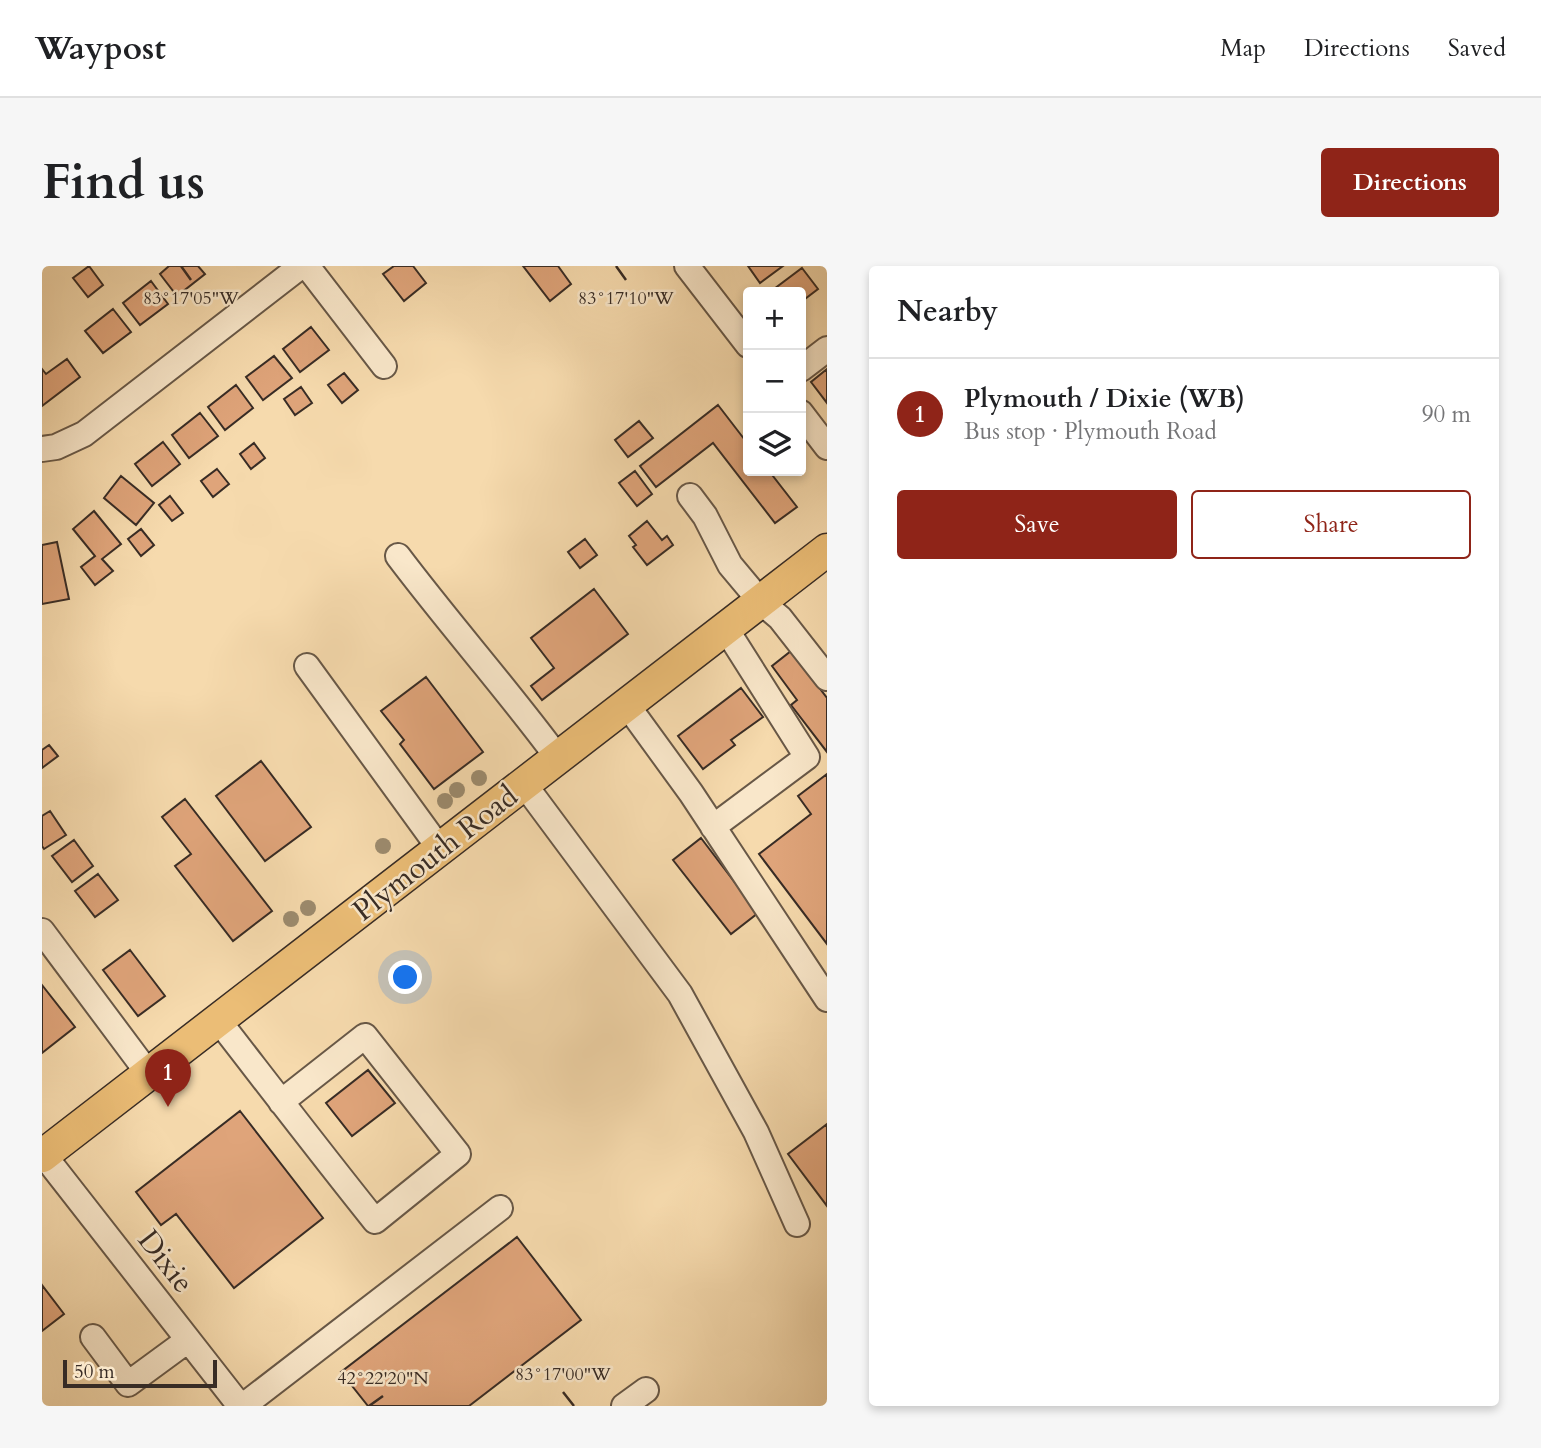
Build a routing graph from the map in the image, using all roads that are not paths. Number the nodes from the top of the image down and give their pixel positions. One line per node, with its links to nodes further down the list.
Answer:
1 (301, 266): 10 (street)
2 (307, 266): 7 (street)
3 (687, 266): 4 (street)
4 (743, 339)
5 (827, 349): 6 (street)
6 (806, 365)
7 (384, 366)
8 (806, 420): 9 (street)
9 (827, 447)
10 (42, 449)
11 (690, 496): 14 (street)
12 (827, 551): 14 (main road, Plymouth Road)
13 (398, 555): 19 (street)
14 (761, 601): 15 (main road, Plymouth Road); 17 (street)
15 (726, 629): 18 (main road, Plymouth Road); 21 (street)
16 (307, 666): 22 (street)
17 (827, 678)
18 (627, 705): 19 (main road, Plymouth Road); 21 (street)
19 (558, 758): 20 (main road, Plymouth Road)
20 (524, 784): 22 (main road, Plymouth Road); 30 (street)
21 (713, 827): 24 (street)
22 (440, 849): 25 (main road, Plymouth Road)
23 (42, 931): 26 (street)
24 (827, 999)
25 (218, 1020): 26 (main road, Plymouth Road); 27 (street)
26 (148, 1073): 28 (main road, Plymouth Road)
27 (281, 1102): 27 (street)
28 (43, 1155): 32 (street, Dixie)
29 (500, 1208): 34 (street)
30 (797, 1224)
31 (93, 1337): 32 (street)
32 (188, 1340): 34 (street, Dixie)
33 (646, 1390): 35 (street)
34 (241, 1406)
35 (624, 1406)

